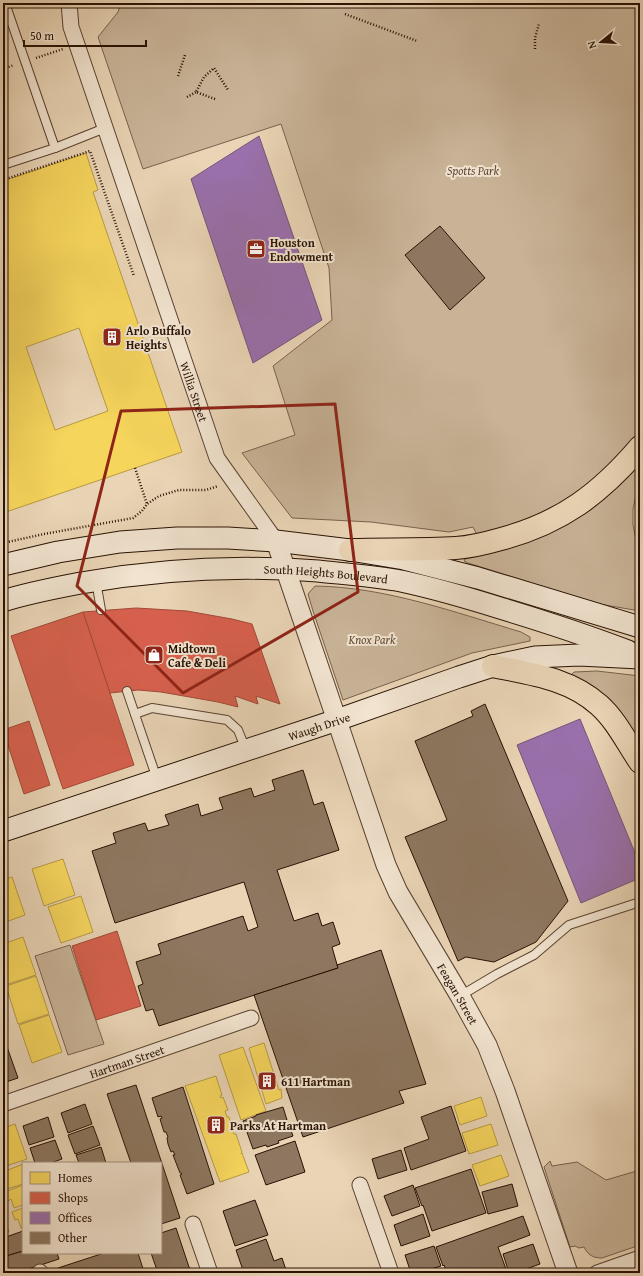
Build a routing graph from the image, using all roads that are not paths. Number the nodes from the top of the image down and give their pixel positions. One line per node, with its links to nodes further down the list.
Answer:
1 (5, 3): 4 (lane)
2 (69, 3): 3 (street, Willia Street)
3 (105, 128): 4 (lane); 7 (street, Willia Street)
4 (55, 148): 5 (lane)
5 (3, 165)
6 (640, 447): 8 (main road)
7 (276, 541): 8 (main road, South Heights Boulevard); 9 (main road, South Heights Boulevard); 11 (street, Willia Street)
8 (350, 550): 16 (main road, South Heights Boulevard)
9 (32, 558): 10 (main road, South Heights Boulevard); 13 (main road)
10 (3, 565)
11 (285, 569): 12 (main road, South Heights Boulevard); 17 (main road, South Heights Boulevard); 21 (street, Willia Street)
12 (96, 580): 13 (main road, South Heights Boulevard); 15 (lane)
13 (39, 592): 14 (main road, South Heights Boulevard)
14 (3, 601)
15 (101, 610)
16 (640, 627)
17 (640, 657): 18 (main road, Waugh Drive)
18 (494, 666): 21 (main road, Waugh Drive); 23 (main road)
19 (127, 691): 20 (lane)
20 (135, 714): 22 (lane); 24 (lane)
21 (337, 720): 22 (main road, Waugh Drive); 27 (street, Feagan Street)
22 (246, 750): 24 (main road, Waugh Drive)
23 (640, 762)
24 (158, 780): 25 (main road, Waugh Drive)
25 (3, 831)
26 (640, 902): 27 (lane)
27 (460, 996): 35 (street, Feagan Street)
28 (251, 1018): 29 (street, Hartman Street)
29 (3, 1104)
30 (360, 1185): 34 (street)
31 (193, 1224): 33 (street)
32 (640, 1258): 36 (street)
33 (210, 1273)
34 (391, 1273)
35 (568, 1273)
36 (597, 1273)

